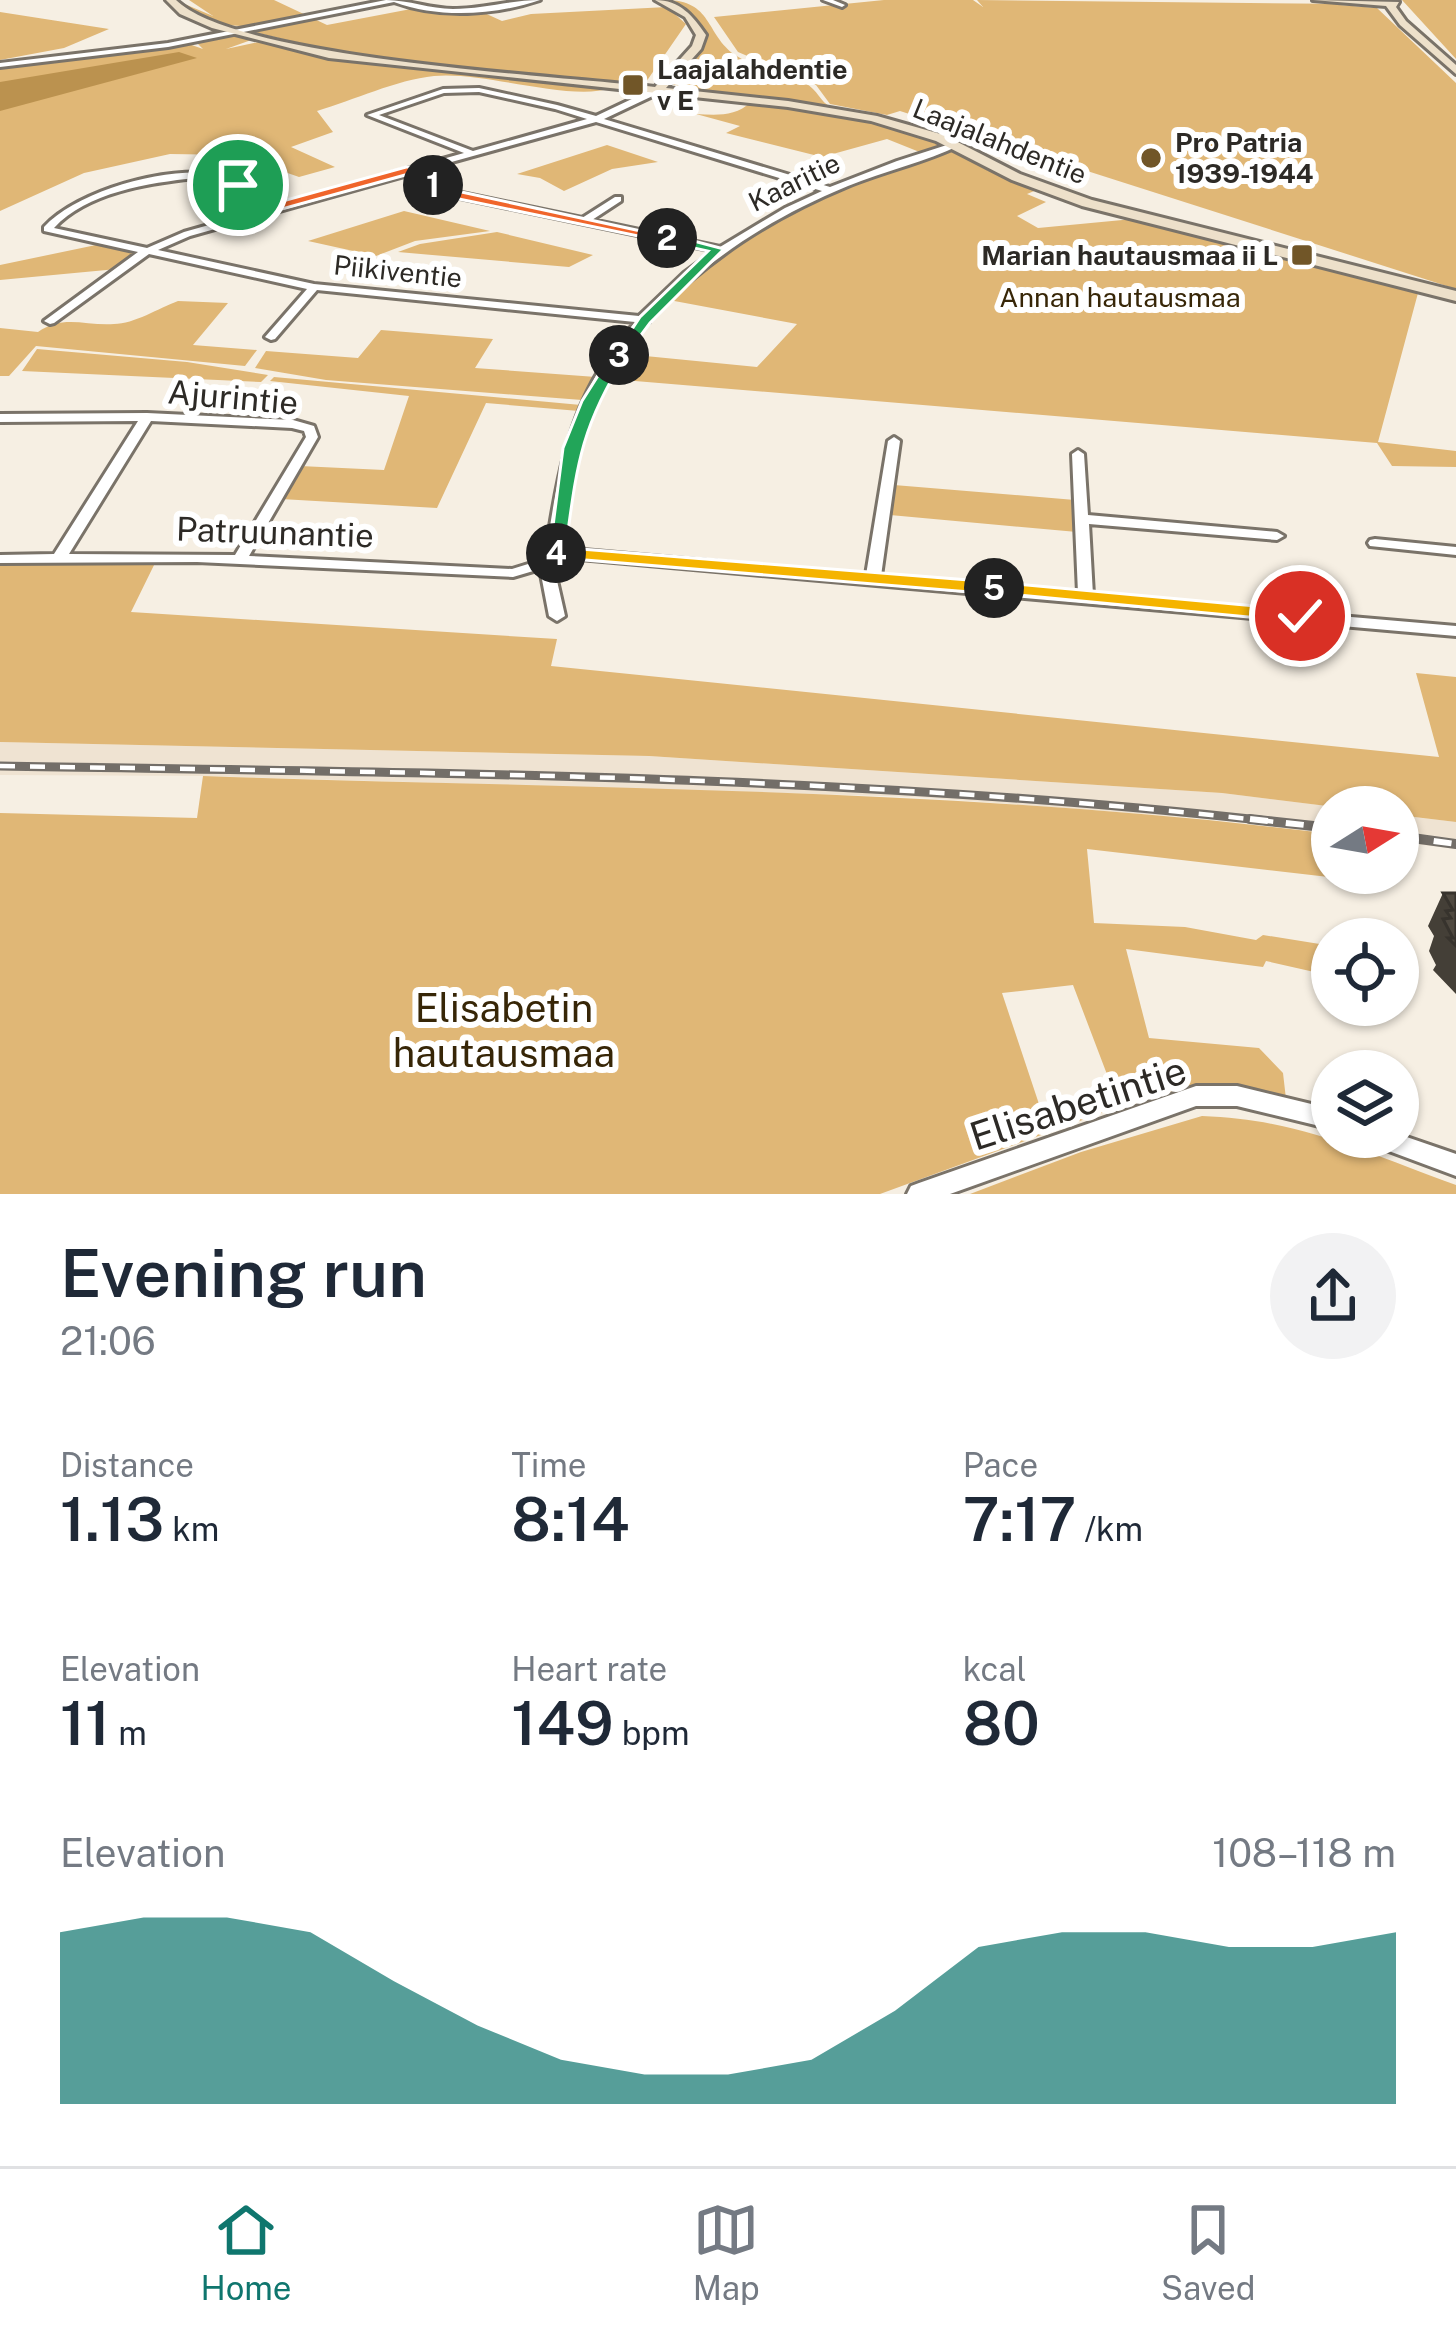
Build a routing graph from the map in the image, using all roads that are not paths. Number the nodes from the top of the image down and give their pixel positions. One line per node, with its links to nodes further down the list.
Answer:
1 (171, 0): 10 (street, Laajalahdentie)
2 (395, 0): 3 (street); 10 (street)
3 (537, 0)
4 (661, 0): 13 (street)
5 (826, 0): 9 (street)
6 (1318, 0): 8 (street)
7 (1346, 0): 8 (street)
8 (1391, 2): 12 (street)
9 (842, 5)
10 (238, 32): 11 (street); 13 (street, Laajalahdentie)
11 (0, 65)
12 (1455, 70)
13 (658, 90): 14 (street); 15 (street, Laajalahdentie)
14 (596, 119): 16 (street); 16 (street); 18 (street)
15 (956, 146): 18 (street, Kaaritie); 25 (street, Laajalahdentie)
16 (471, 153): 17 (street)
17 (410, 170): 20 (street); 21 (street)
18 (826, 189): 22 (street, Kaaritie)
19 (618, 199): 21 (street)
20 (282, 206): 23 (street); 23 (street, Piikiventie)
21 (584, 221): 22 (street)
22 (718, 249): 26 (street, Kaaritie)
23 (143, 253): 24 (street, Piikiventie); 27 (street)
24 (314, 287): 26 (street, Piikiventie); 28 (street)
25 (1456, 296)
26 (645, 320): 38 (street, Kaaritie)
27 (50, 321)
28 (271, 337)
29 (147, 417): 30 (street, Ajurintie); 37 (street); 40 (street, Ajurintie)
30 (0, 418)
31 (894, 441): 41 (street)
32 (1078, 454): 33 (street)
33 (1083, 519): 34 (street); 42 (street)
34 (1277, 536)
35 (1375, 543): 36 (street)
36 (1456, 551)
37 (60, 557): 39 (street, Patruunantie); 40 (street, Patruunantie)
38 (549, 558): 40 (street, Patruunantie); 41 (street, Patruunantie); 43 (street, Kaaritie)
39 (0, 559)
40 (239, 560)
41 (873, 578): 42 (street, Patruunantie)
42 (1086, 596): 44 (street, Patruunantie)
43 (556, 616)
44 (1456, 632)
45 (1311, 1114): 48 (street, Elisabetintie)
46 (1419, 1152): 47 (street)
47 (1456, 1165)
48 (919, 1194)

